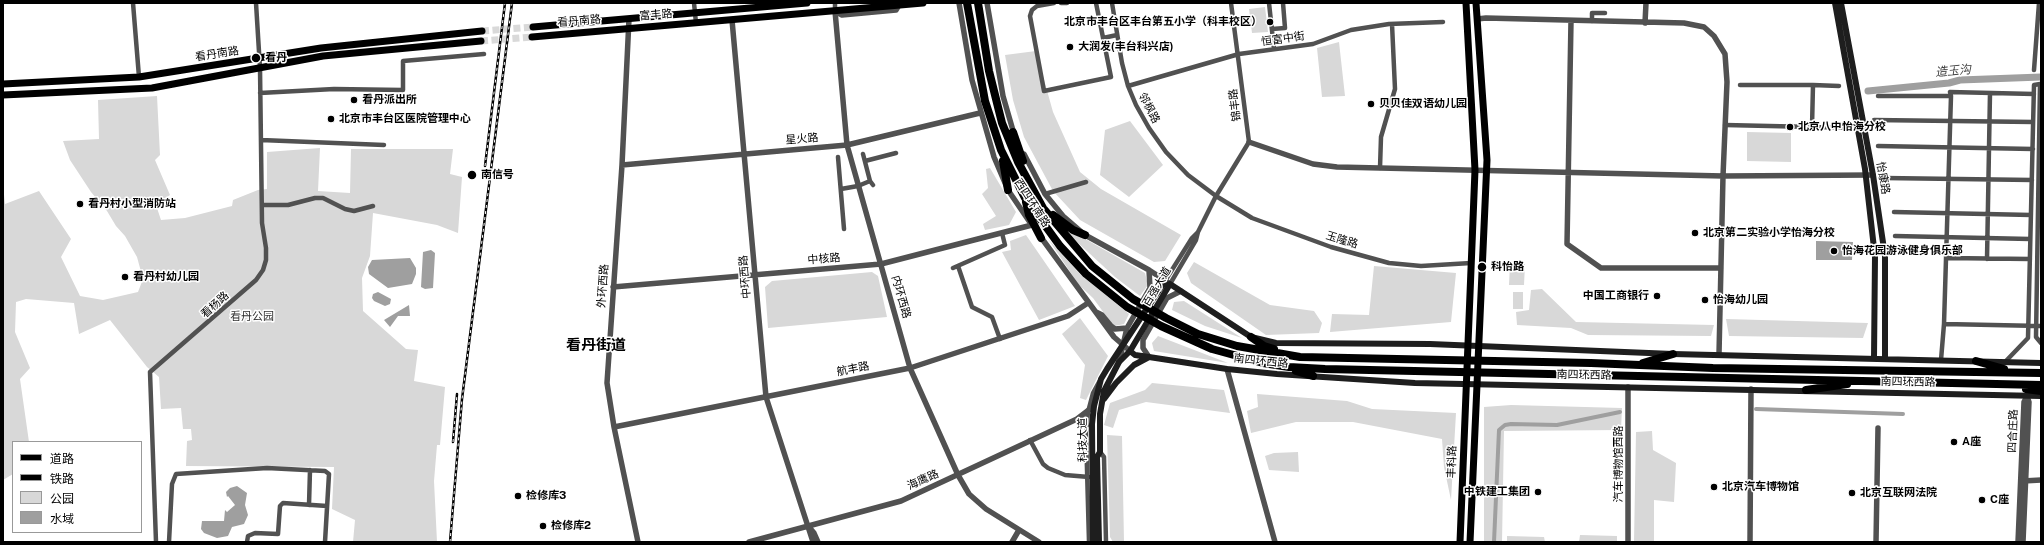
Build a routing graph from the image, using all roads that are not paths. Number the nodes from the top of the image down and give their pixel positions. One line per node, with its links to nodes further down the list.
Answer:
1 (133, 3): 51 (street)
2 (256, 3): 48 (street, 看杨路)
3 (694, 3): 26 (street)
4 (807, 3): 26 (main road, 富丰路)
5 (835, 3): 25 (street)
6 (923, 3): 25 (main road, 富丰路)
7 (959, 3): 65 (street, 西四环南路)
8 (967, 3): 85 (highway, 西四环南路)
9 (978, 3): 106 (highway, 西四环南路)
10 (987, 3): 74 (street, 西四环南路)
11 (1054, 3): 43 (street)
12 (1067, 3): 24 (street)
13 (1096, 3): 43 (street)
14 (1112, 3): 41 (street, 邻枫路)
15 (1231, 3): 47 (street, 锦丰路)
16 (1269, 3): 39 (street)
17 (1283, 3): 39 (street)
18 (1466, 3): 94 (main road)
19 (1476, 3): 29 (main road)
20 (1646, 3): 35 (street)
21 (1835, 3): 73 (main road, 怡康路)
22 (1842, 3): 97 (main road, 怡康路)
23 (2039, 3): 50 (street)
24 (1062, 4)
25 (835, 11): 30 (main road, 富丰路); 79 (street, 内环西路)
26 (695, 13): 28 (main road, 富丰路); 34 (street)
27 (1605, 13): 32 (street)
28 (629, 19): 37 (main road, 富丰路); 38 (street, 外环西路)
29 (1477, 19): 31 (street); 95 (main road)
30 (732, 20): 34 (main road, 富丰路); 88 (street, 中环西路)
31 (1570, 21): 32 (street); 96 (street)
32 (1592, 21): 35 (street)
33 (1444, 22): 36 (street, 恒富中街)
34 (696, 23): 38 (main road, 富丰路)
35 (1645, 23): 71 (street)
36 (1392, 24): 45 (street, 恒富中街); 93 (street)
37 (533, 27)
38 (629, 28): 42 (main road, 看丹南路); 92 (street, 外环西路)
39 (1272, 29): 45 (street)
40 (482, 31): 48 (main road, 看丹南路)
41 (1117, 35): 43 (street); 55 (street, 邻枫路)
42 (532, 37)
43 (1103, 38)
44 (481, 41): 49 (main road, 看丹南路)
45 (1274, 49): 47 (street, 恒富中街)
46 (484, 54): 58 (street)
47 (1239, 54): 55 (street, 恒富中街); 77 (street, 锦丰路)
48 (258, 59): 49 (street, 看杨路); 51 (main road, 看丹南路)
49 (260, 68): 58 (street, 看杨路); 61 (main road, 看丹南路)
50 (2034, 70)
51 (139, 77): 52 (main road, 看丹南路)
52 (3, 84)
53 (1740, 85): 54 (street)
54 (1813, 85): 56 (street); 72 (street)
55 (1128, 86): 110 (street, 邻枫路)
56 (1839, 86)
57 (2040, 86): 60 (street); 64 (street)
58 (260, 93): 76 (street, 看杨路)
59 (1990, 93): 60 (street); 63 (street); 68 (street)
60 (2034, 94): 70 (street)
61 (3, 95)
62 (1878, 96): 63 (street)
63 (1950, 96): 69 (street)
64 (2040, 103): 66 (street)
65 (980, 113): 79 (street, 星火路); 108 (street, 西四环南路)
66 (2040, 117): 75 (street)
67 (1874, 120): 69 (street)
68 (1989, 121): 69 (street); 70 (street); 82 (street)
69 (1950, 122): 81 (street)
70 (2033, 122): 84 (street)
71 (1725, 125): 72 (street); 98 (street)
72 (1812, 127): 73 (street)
73 (1858, 128): 99 (main road, 怡康路)
74 (1013, 132): 106 (highway); 109 (street, 西四环南路)
75 (2040, 132): 83 (street)
76 (261, 140): 78 (street); 112 (street, 看杨路)
77 (1249, 142): 93 (street); 110 (street)
78 (384, 145)
79 (846, 145): 88 (street, 星火路); 105 (street, 内环西路)
80 (1878, 146): 81 (street)
81 (1949, 147): 82 (street); 101 (street)
82 (1989, 148): 84 (street); 102 (street)
83 (2040, 148): 91 (street)
84 (2033, 149): 103 (street)
85 (1001, 150): 108 (highway); 111 (highway, 西四环南路)
86 (896, 153): 90 (street)
87 (863, 154): 90 (street)
88 (744, 155): 92 (street, 星火路); 138 (street, 中环西路)
89 (838, 157): 107 (street)
90 (865, 161): 105 (street)
91 (2040, 162): 122 (street)
92 (622, 164): 140 (street, 外环西路)
93 (1380, 168): 94 (street)
94 (1476, 170): 95 (street); 133 (main road)
95 (1486, 170): 96 (street); 154 (main road)
96 (1568, 173): 98 (street); 135 (street)
97 (1873, 175): 99 (street); 162 (main road, 怡康路)
98 (1722, 176): 99 (street); 135 (street)
99 (1866, 176): 161 (main road, 怡康路)
100 (1884, 178): 101 (street)
101 (1948, 179): 102 (street); 116 (street)
102 (1988, 180): 103 (street); 117 (street)
103 (2032, 180): 118 (street)
104 (1086, 182): 109 (street)
105 (858, 186): 107 (street); 134 (street, 内环西路)
106 (1032, 188): 114 (highway, 西四环南路)
107 (841, 189): 120 (street)
108 (1008, 190): 119 (street, 西四环南路)
109 (1045, 194): 123 (street, 西四环南路)
110 (1216, 196): 133 (street, 玉隆路); 139 (street, 百强大道)
111 (1025, 198): 125 (highway); 143 (highway, 西四环南路)
112 (263, 205): 113 (street); 203 (street, 看杨路)
113 (373, 206)
114 (1043, 208): 123 (highway); 145 (highway, 西四环南路)
115 (1894, 212): 116 (street)
116 (1947, 213): 117 (street); 126 (street)
117 (1988, 214): 118 (street); 127 (street)
118 (2031, 215): 128 (street)
119 (1032, 225): 121 (street, 中核路); 125 (street, 西四环南路)
120 (844, 229)
121 (1002, 233): 134 (street, 中核路); 151 (street)
122 (2039, 233): 132 (street)
123 (1085, 235): 136 (street, 西四环南路)
124 (1895, 236): 126 (street)
125 (1041, 238): 142 (street, 西四环南路)
126 (1946, 238): 127 (street); 129 (street)
127 (1988, 238): 128 (street); 130 (street)
128 (2030, 239): 131 (street)
129 (1946, 258): 130 (street); 146 (street)
130 (1987, 259): 131 (street)
131 (2030, 259): 147 (street)
132 (2039, 261): 137 (street)
133 (1471, 263): 153 (main road)
134 (881, 264): 138 (street, 中核路); 170 (street, 内环西路)
135 (1721, 268): 158 (street)
136 (1149, 270): 139 (street, 西四环南路); 149 (street)
137 (2039, 275): 148 (street)
138 (754, 276): 140 (street, 中核路); 186 (street, 中环西路)
139 (1168, 283): 141 (main road, 南四环西路); 155 (main road, 百强大道); 156 (main road, 百强大道)
140 (613, 287): 189 (street, 外环西路)
141 (1181, 291): 150 (main road, 南四环西路); 159 (street)
142 (1088, 303): 144 (street, 西四环南路); 151 (street, 航丰路)
143 (1127, 307): 169 (highway, 南四环西路)
144 (1096, 312): 149 (street); 155 (street, 西四环南路)
145 (1166, 318): 160 (highway, 南四环西路)
146 (1944, 324): 147 (street); 163 (street)
147 (2028, 325): 148 (street); 166 (street)
148 (2039, 326): 152 (street)
149 (1127, 328): 155 (street)
150 (1251, 338): 153 (main road, 南四环西路); 160 (highway)
151 (1000, 339): 170 (street, 航丰路)
152 (2041, 343)
153 (1468, 345): 154 (main road, 南四环西路); 176 (main road)
154 (1477, 345): 157 (main road, 南四环西路); 177 (main road)
155 (1123, 346): 156 (street, 西四环南路); 165 (street); 188 (main road, 科技大道)
156 (1130, 351): 159 (main road, 南四环西路); 165 (main road, 科技大道)
157 (1672, 354): 158 (main road, 南四环西路); 168 (highway)
158 (1719, 354): 161 (main road, 南四环西路)
159 (1149, 357): 171 (main road, 南四环西路); 187 (main road)
160 (1300, 357): 168 (highway, 南四环西路)
161 (1874, 358): 162 (main road, 南四环西路)
162 (1885, 358): 163 (main road, 南四环西路)
163 (1941, 360): 164 (main road, 南四环西路)
164 (1976, 361): 166 (main road, 南四环西路); 172 (highway)
165 (1119, 362): 187 (main road, 科技大道)
166 (2005, 362): 167 (main road, 南四环西路)
167 (2041, 363)
168 (1636, 365): 172 (highway, 南四环西路)
169 (1280, 366): 174 (highway); 175 (highway, 南四环西路)
170 (910, 368): 186 (street, 航丰路); 194 (street, 内环西路)
171 (1227, 368): 174 (main road, 南四环西路); 217 (street)
172 (2015, 372): 173 (highway, 南四环西路)
173 (2041, 373)
174 (1314, 376): 176 (main road, 南四环西路)
175 (1864, 381): 178 (highway, 南四环西路); 182 (highway)
176 (1466, 383): 177 (main road, 南四环西路); 218 (main road, 丰科路)
177 (1476, 384): 180 (main road, 南四环西路); 219 (main road, 丰科路)
178 (1993, 384): 179 (highway, 南四环西路); 183 (highway)
179 (2041, 385)
180 (1628, 387): 181 (main road, 南四环西路); 220 (street, 汽车博物馆西路)
181 (1751, 389): 182 (main road, 南四环西路); 221 (street)
182 (1806, 390): 184 (main road, 南四环西路)
183 (2041, 391)
184 (2027, 396): 185 (main road, 南四环西路); 197 (street, 四合庄路)
185 (2041, 396)
186 (766, 397): 189 (street, 航丰路); 201 (street, 中环西路)
187 (1102, 402): 192 (main road, 科技大道)
188 (1091, 408): 191 (street, 海鹰路); 195 (main road, 科技大道)
189 (614, 427): 207 (street, 外环西路)
190 (1878, 428): 222 (street)
191 (1030, 440): 194 (street, 海鹰路); 195 (street)
192 (1100, 452): 215 (main road, 科技大道); 216 (street)
193 (310, 470): 199 (street); 200 (street); 204 (street)
194 (958, 475): 201 (street, 海鹰路); 202 (street, 内环西路)
195 (1090, 477): 213 (street); 214 (main road, 科技大道)
196 (2041, 480): 197 (street)
197 (2024, 482): 198 (street); 223 (street, 四合庄路); 224 (street, 四合庄路)
198 (2041, 484)
199 (309, 505): 200 (street); 205 (street)
200 (327, 506): 206 (street)
201 (809, 526): 208 (street, 海鹰路); 209 (street, 中环西路); 210 (street, 中环西路)
202 (1019, 530): 211 (street); 212 (street, 内环西路)
203 (156, 542)
204 (169, 542)
205 (246, 542)
206 (325, 542)
207 (638, 542)
208 (749, 542)
209 (813, 542)
210 (818, 542)
211 (1012, 542)
212 (1039, 542)
213 (1089, 542)
214 (1094, 542)
215 (1099, 542)
216 (1106, 542)
217 (1275, 542)
218 (1460, 542)
219 (1470, 542)
220 (1628, 542)
221 (1750, 542)
222 (1876, 542)
223 (2018, 542)
224 (2023, 542)

